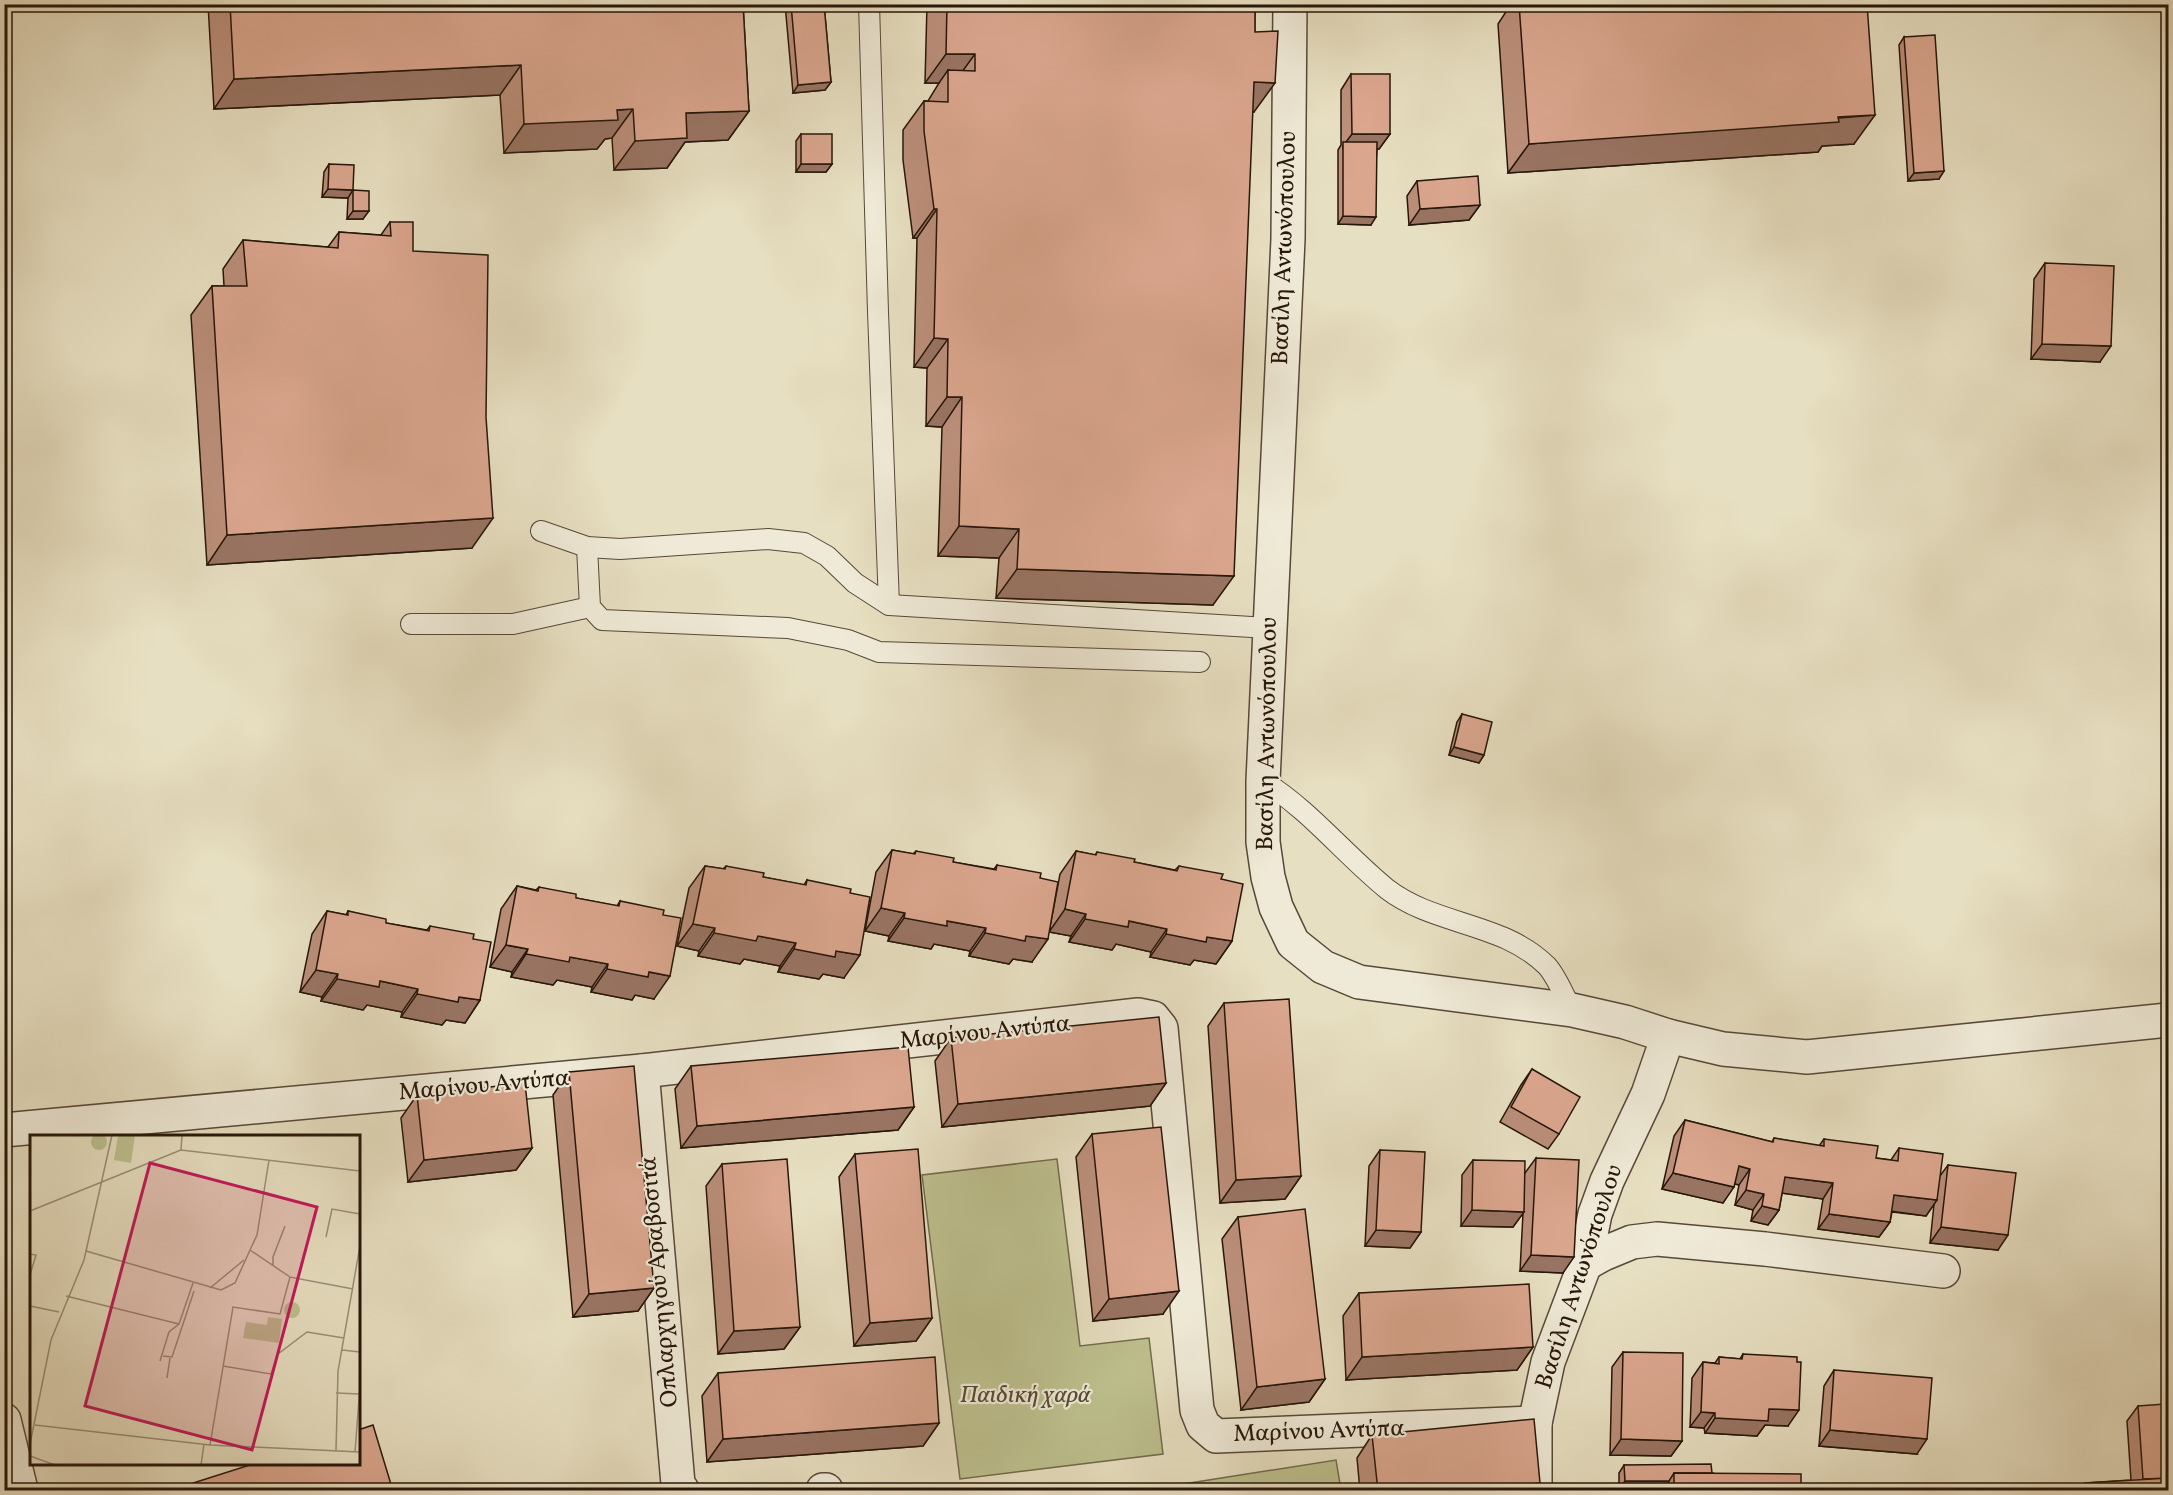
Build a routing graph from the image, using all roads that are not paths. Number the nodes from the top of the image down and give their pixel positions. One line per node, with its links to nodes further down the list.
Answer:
1 (869, 4): 5 (lane)
2 (1290, 4): 8 (street, Βασίλη Αντωνόπουλου)
3 (541, 531): 4 (lane)
4 (587, 547): 5 (lane); 6 (lane)
5 (889, 604): 8 (lane)
6 (590, 607): 7 (lane); 9 (lane)
7 (411, 624)
8 (1268, 628): 10 (street, Βασίλη Αντωνόπουλου)
9 (1200, 662)
10 (1263, 781): 11 (lane); 11 (street, Βασίλη Αντωνόπουλου)
11 (1572, 1010): 13 (street, Βασίλη Αντωνόπουλου)
12 (2169, 1020): 13 (street)
13 (1668, 1036): 16 (street, Βασίλη Αντωνόπουλου)
14 (642, 1071): 15 (street, Μαρίνου Αντύπα); 19 (street, Μαρίνου Αντύπα); 21 (street, Οπλαρχηγού Αραβοσιτά)
15 (4, 1130)
16 (1585, 1264): 17 (street); 19 (street, Βασίλη Αντωνόπουλου)
17 (1944, 1271)
18 (4, 1420): 20 (street)
19 (1535, 1423): 22 (street)
20 (21, 1491)
21 (682, 1491)
22 (1535, 1491)

